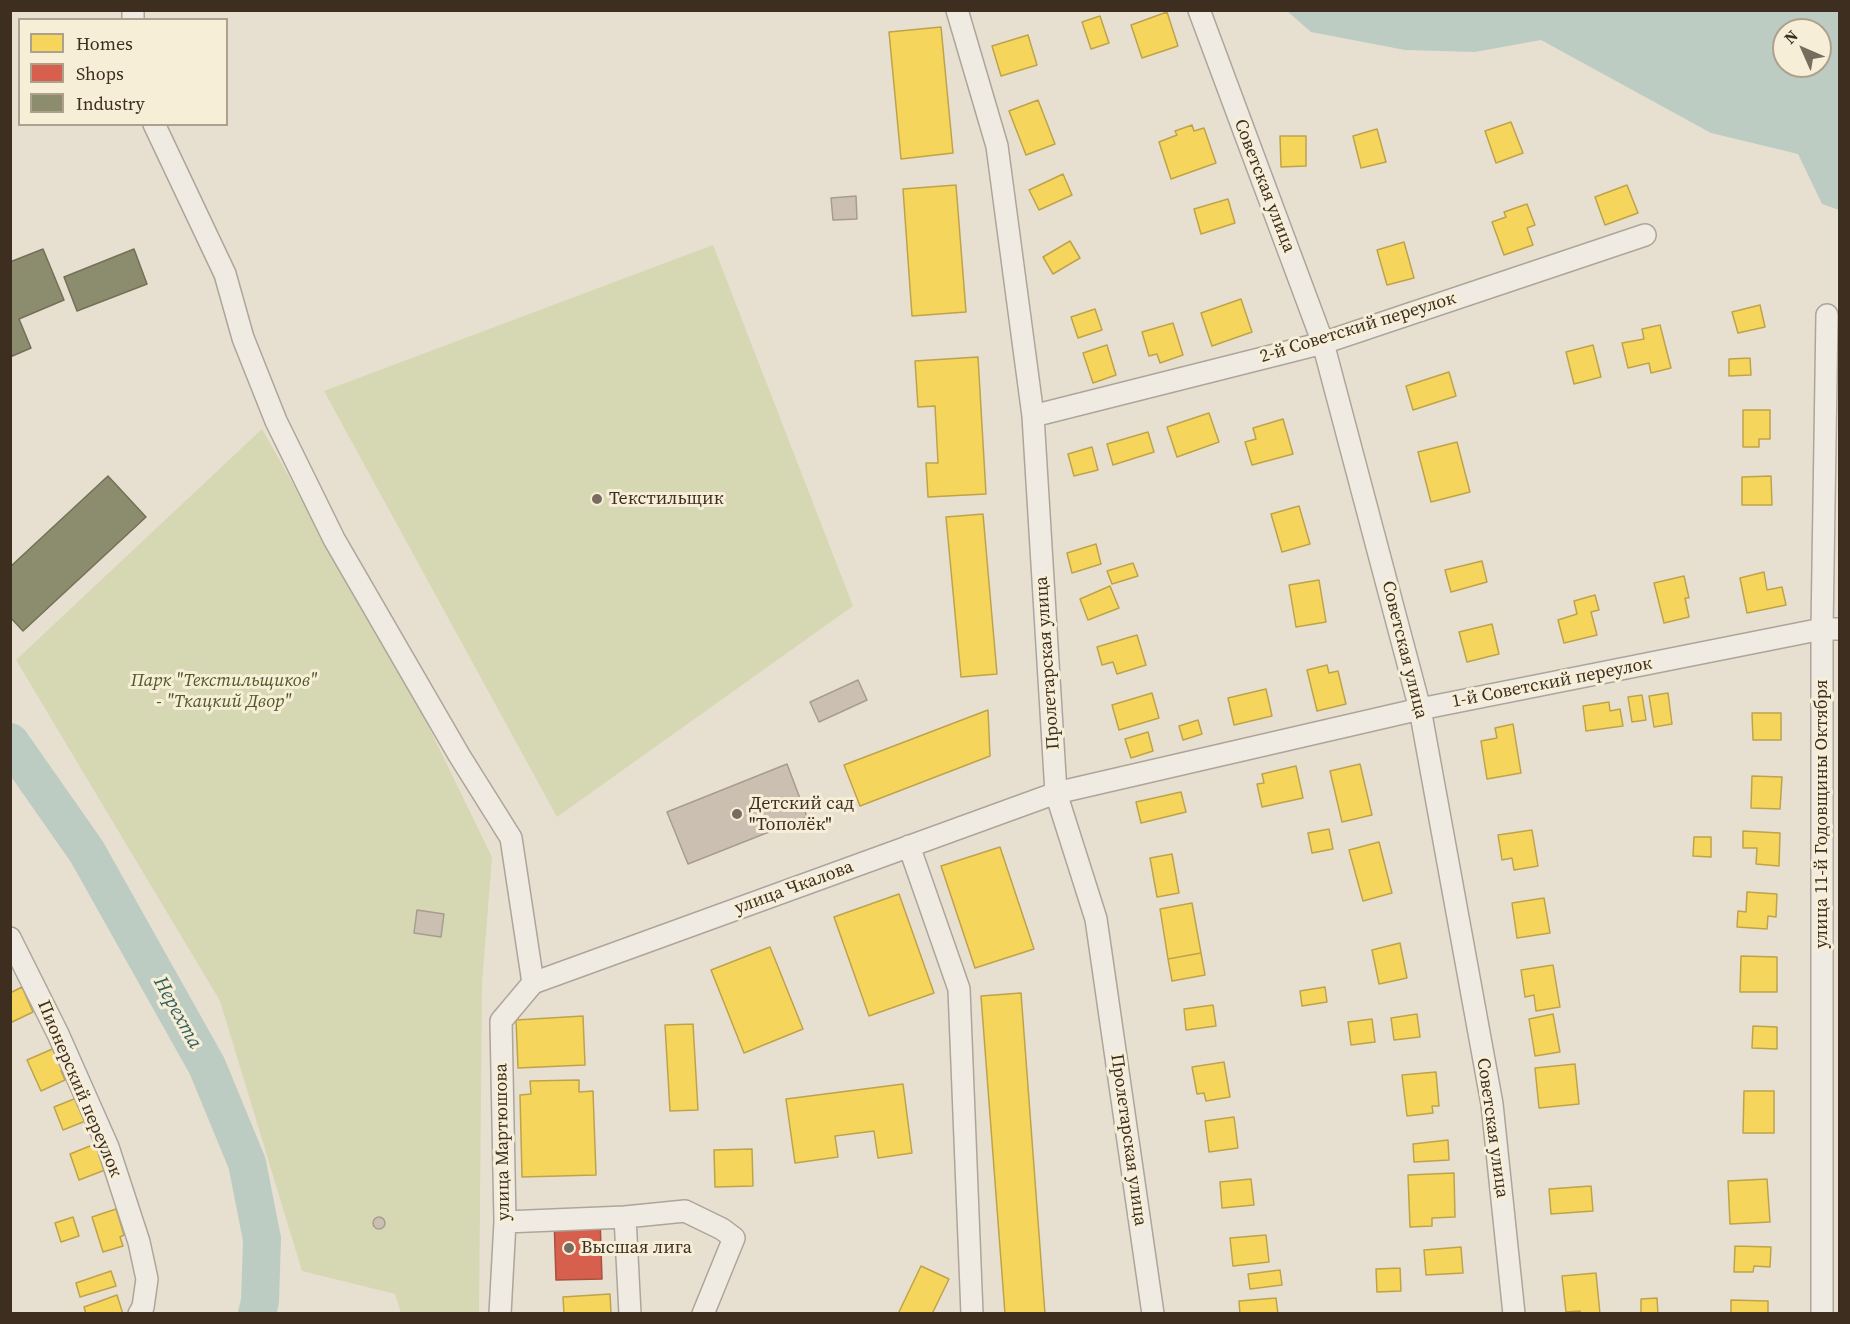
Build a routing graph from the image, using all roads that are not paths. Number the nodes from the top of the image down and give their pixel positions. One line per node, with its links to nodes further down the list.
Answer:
1 (957, 10): 7 (street, Пролетарская улица)
2 (1198, 10): 6 (street, Советская улица)
3 (155, 126): 13 (street)
4 (1645, 235): 6 (street, 2-й Советский переулок)
5 (1827, 315): 8 (street, улица 11-й Годовщины Октября)
6 (1323, 343): 7 (street, 2-й Советский переулок); 9 (street, Советская улица)
7 (1032, 416): 10 (street, Пролетарская улица)
8 (1831, 629): 9 (street, 1-й Советский переулок); 23 (street, улица 11-й Годовщины Октября)
9 (1420, 709): 10 (street, 1-й Советский переулок); 22 (street, Советская улица)
10 (1056, 793): 11 (street, улица Чкалова); 21 (street, Пролетарская улица)
11 (909, 846): 13 (street, улица Чкалова); 20 (street)
12 (10, 938): 16 (street, Пионерский переулок)
13 (533, 983): 15 (street, улица Мартюшова)
14 (625, 1217): 15 (street); 18 (street); 19 (street)
15 (505, 1222): 17 (street, улица Мартюшова)
16 (139, 1314)
17 (500, 1314)
18 (630, 1314)
19 (703, 1314)
20 (972, 1314)
21 (1154, 1314)
22 (1514, 1314)
23 (1822, 1314)

